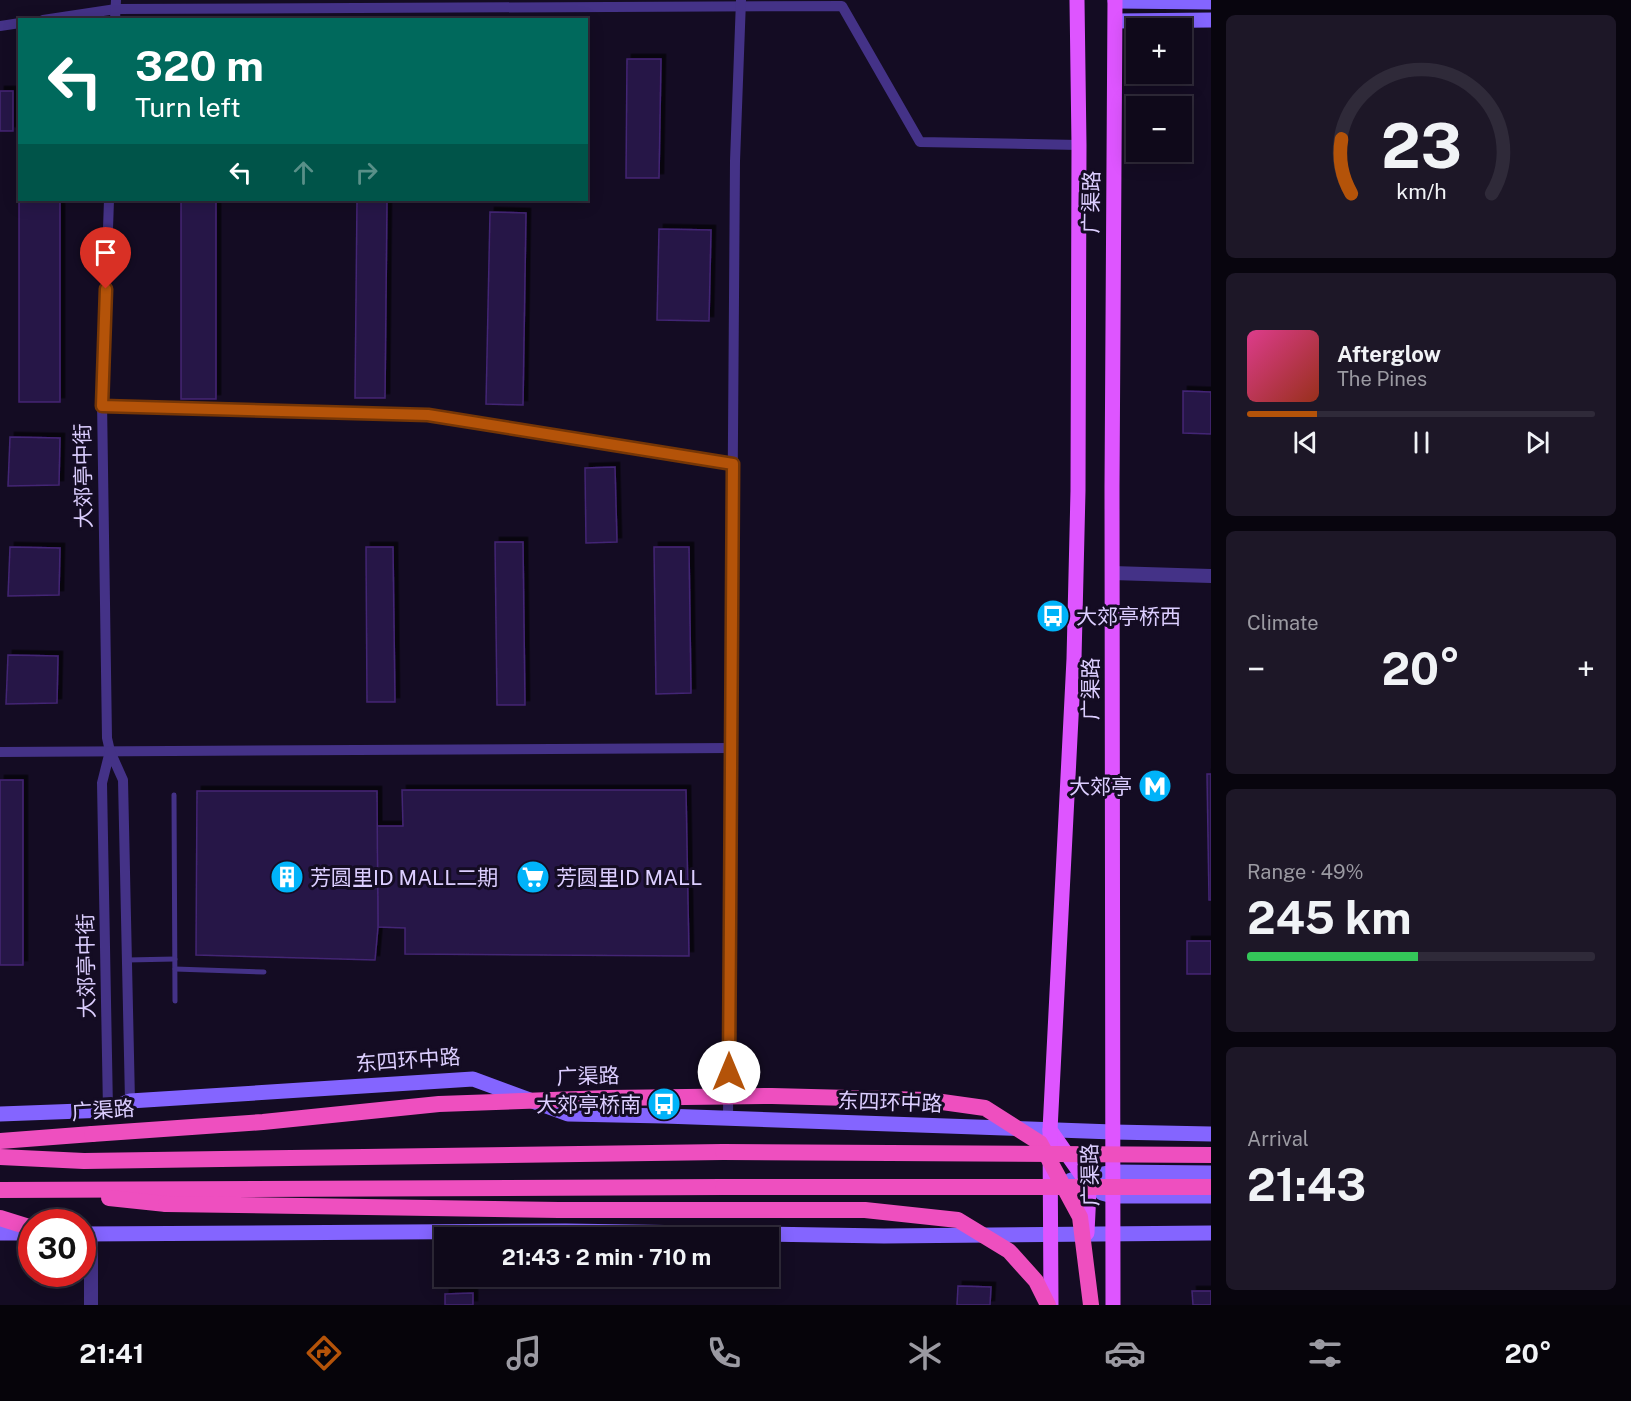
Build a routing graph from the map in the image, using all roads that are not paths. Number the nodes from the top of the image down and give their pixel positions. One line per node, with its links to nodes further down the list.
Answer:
1 (1077, 0): 11 (main road, 广渠路)
2 (1115, 0): 3 (main road); 8 (main road, 广渠路)
3 (1211, 2)
4 (741, 3): 5 (street); 11 (street); 14 (street)
5 (116, 10): 6 (street)
6 (58, 18)
7 (1211, 20): 8 (main road)
8 (1116, 21): 15 (main road, 广渠路)
9 (18, 23): 10 (street)
10 (0, 26)
11 (1079, 145): 30 (main road, 广渠路)
12 (109, 201): 13 (street, 大郊亭中街)
13 (102, 406): 14 (street); 18 (street, 大郊亭中街)
14 (733, 464): 17 (street)
15 (1112, 573): 16 (street); 31 (main road, 广渠路)
16 (1211, 576)
17 (731, 748): 18 (street); 29 (street)
18 (110, 751): 19 (street); 22 (street, 大郊亭中街); 27 (street, 大郊亭中街)
19 (0, 752)
20 (174, 795): 21 (lane)
21 (175, 959): 22 (lane); 23 (lane)
22 (127, 960): 26 (street, 大郊亭中街)
23 (175, 969): 24 (lane); 25 (lane)
24 (264, 972)
25 (175, 1001)
26 (130, 1101): 27 (main road, 东四环中路); 29 (main road, 东四环中路)
27 (108, 1110): 28 (main road, 东四环中路)
28 (0, 1114)
29 (729, 1118): 30 (main road, 东四环中路)
30 (1050, 1130): 31 (main road, 东四环中路); 38 (main road, 广渠路); 39 (main road)
31 (1113, 1132): 32 (main road, 东四环中路); 36 (main road, 广渠路)
32 (1211, 1134)
33 (0, 1141): 57 (highway, 广渠路, bridge)
34 (1211, 1155): 35 (highway, bridge)
35 (0, 1157)
36 (1113, 1173): 37 (main road); 39 (main road); 43 (main road, 广渠路)
37 (1211, 1173)
38 (1049, 1183): 39 (main road); 51 (main road, 广渠路)
39 (1086, 1184): 43 (main road); 52 (main road)
40 (1211, 1187): 42 (highway, bridge)
41 (0, 1190): 42 (highway)
42 (37, 1190): 56 (highway, bridge)
43 (1113, 1196): 44 (main road); 53 (main road, 广渠路)
44 (1211, 1196)
45 (0, 1218): 46 (highway)
46 (18, 1224)
47 (0, 1233): 48 (main road)
48 (18, 1233)
49 (1211, 1233): 53 (main road)
50 (96, 1234): 51 (main road)
51 (1051, 1234): 52 (main road); 56 (main road, 广渠路)
52 (1087, 1234): 53 (main road); 57 (main road)
53 (1113, 1234): 58 (main road, 广渠路)
54 (90, 1287): 55 (street)
55 (91, 1305)
56 (1049, 1305)
57 (1089, 1305)
58 (1113, 1305)

